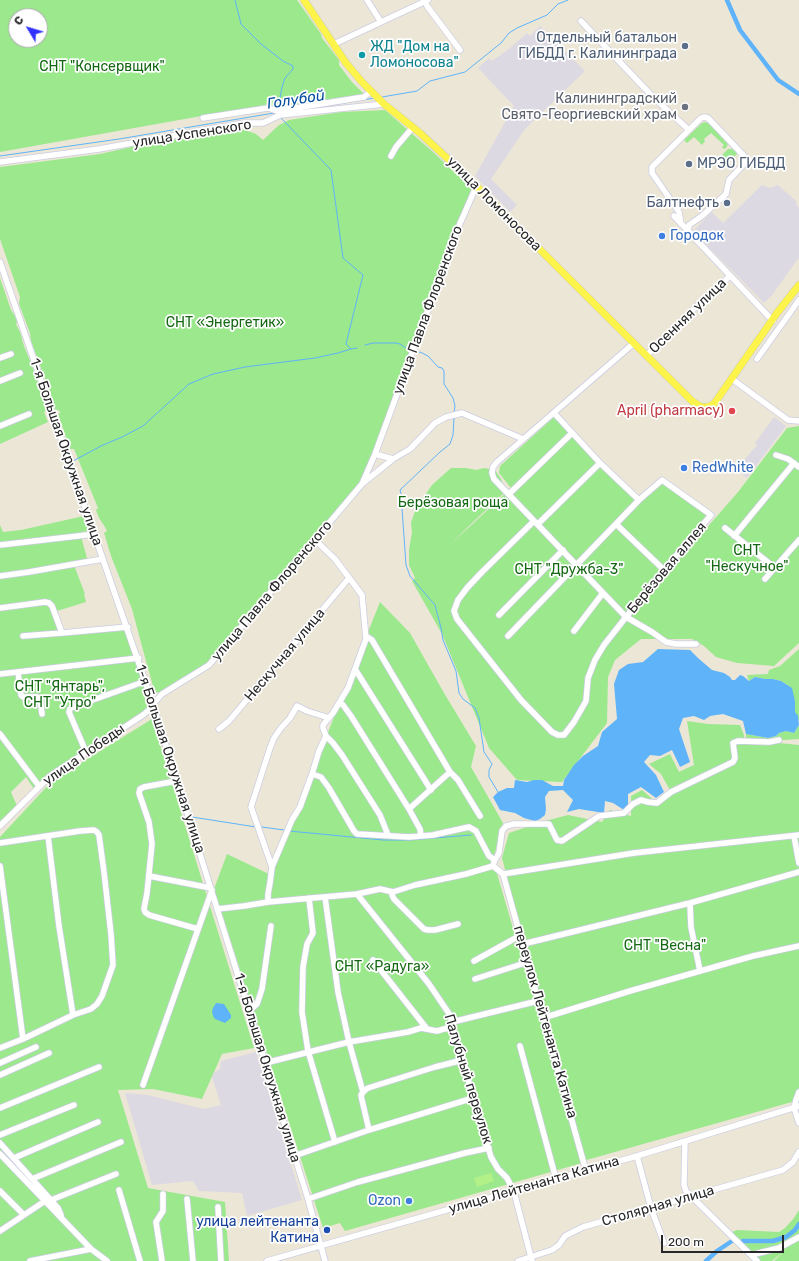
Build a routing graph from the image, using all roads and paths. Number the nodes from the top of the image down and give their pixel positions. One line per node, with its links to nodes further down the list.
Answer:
1 (304, 0): 6 (main road, улица Ломоносова)
2 (367, 0): 4 (street)
3 (427, 0): 4 (street); 7 (street)
4 (381, 22): 6 (street)
5 (581, 22): 12 (street)
6 (334, 44): 8 (main road, улица Ломоносова)
7 (460, 50)
8 (371, 91): 9 (main road, улица Ломоносова); 10 (street)
9 (384, 104): 11 (main road, улица Ломоносова); 14 (street, улица Успенского)
10 (203, 118)
11 (413, 127): 13 (street); 15 (main road, улица Ломоносова)
12 (689, 130): 17 (street, Осенняя улица); 18 (street, Осенняя улица)
13 (391, 156)
14 (0, 162)
15 (476, 188): 24 (main road, улица Ломоносова); 38 (street, улица Павла Флоренского)
16 (674, 216): 17 (street, Осенняя улица)
17 (681, 224): 18 (street, Осенняя улица)
18 (688, 232): 20 (street, Осенняя улица)
19 (0, 262): 49 (street, 1-я Большая Окружная улица)
20 (730, 276): 23 (street, Осенняя улица); 26 (street, Осенняя улица)
21 (798, 288): 23 (main road)
22 (799, 300): 28 (street)
23 (772, 320): 30 (main road)
24 (634, 343): 26 (main road, улица Ломоносова); 32 (street)
25 (11, 354): 27 (street)
26 (646, 356): 30 (main road, улица Ломоносова)
27 (0, 358)
28 (757, 358)
29 (20, 373): 31 (street)
30 (732, 379): 34 (street)
31 (0, 381)
32 (554, 413): 36 (street); 37 (street)
33 (29, 414): 35 (street)
34 (799, 421)
35 (0, 426)
36 (572, 433): 41 (street); 44 (street)
37 (523, 439): 40 (street, улица Павла Флоренского); 44 (street, Берёзовая аллея)
38 (375, 454): 40 (street); 43 (street, улица Павла Флоренского)
39 (776, 455): 42 (street)
40 (393, 459): 43 (street, улица Павла Флоренского)
41 (600, 463): 45 (street); 46 (street)
42 (796, 465): 50 (street)
43 (362, 484): 51 (street, улица Павла Флоренского)
44 (509, 494): 46 (street, Берёзовая аллея)
45 (639, 500): 47 (street); 58 (street, Берёзовая аллея)
46 (536, 522): 54 (street, Берёзовая аллея); 65 (street)
47 (616, 524): 56 (street); 58 (street)
48 (725, 528): 50 (street)
49 (95, 534): 53 (street); 55 (street, 1-я Большая Окружная улица)
50 (734, 536): 57 (street)
51 (315, 540): 60 (street); 79 (street, улица Павла Флоренского)
52 (799, 540): 57 (street)
53 (0, 545)
54 (563, 550): 56 (street, Берёзовая аллея); 64 (street)
55 (103, 559): 59 (street); 66 (street, 1-я Большая Окружная улица)
56 (577, 565): 62 (street, Берёзовая аллея); 71 (street)
57 (775, 568): 61 (street)
58 (664, 570): 65 (street, Берёзовая аллея)
59 (0, 576)
60 (349, 578): 70 (street); 82 (street, Нескучная улица)
61 (765, 579)
62 (603, 593): 65 (street, Берёзовая аллея); 67 (street)
63 (0, 608): 68 (street)
64 (499, 615)
65 (626, 617): 72 (street)
66 (128, 628): 68 (street); 73 (street, 1-я Большая Окружная улица)
67 (574, 631)
68 (62, 633): 69 (street)
69 (23, 636)
70 (366, 636): 74 (street); 87 (street)
71 (508, 636)
72 (696, 644)
73 (138, 658): 75 (street); 77 (street, 1-я Большая Окружная улица)
74 (355, 670): 78 (street); 91 (street)
75 (18, 672): 76 (street); 80 (street)
76 (0, 674)
77 (146, 681): 79 (street, 1-я Большая Окружная улица); 86 (street)
78 (340, 703): 81 (street); 92 (street)
79 (153, 704): 86 (street, улица Победы); 107 (street, 1-я Большая Окружная улица)
80 (42, 714)
81 (329, 718): 84 (street); 103 (street)
82 (218, 730)
83 (0, 734): 90 (street)
84 (326, 736): 88 (street); 95 (street)
85 (779, 740): 100 (street)
86 (86, 752): 90 (street, улица Победы)
87 (450, 772): 91 (street); 93 (street)
88 (312, 774): 95 (street); 103 (street)
89 (172, 782): 106 (street)
90 (39, 786): 94 (street, улица Победы)
91 (431, 790): 92 (street)
92 (408, 809): 98 (street)
93 (480, 816)
94 (0, 824)
95 (388, 835): 98 (street)
96 (796, 835): 101 (street); 105 (street)
97 (48, 836): 99 (street); 128 (street); 128 (street)
98 (421, 836): 100 (street)
99 (0, 843)
100 (494, 863): 105 (street); 108 (street)
101 (799, 863)
102 (0, 866): 132 (street)
103 (272, 867): 112 (street)
104 (799, 872): 113 (street)
105 (503, 874): 118 (street, переулок Лейтенанта Катина)
106 (149, 876): 107 (street); 117 (street)
107 (211, 889): 114 (street, 1-я Большая Окружная улица); 117 (street)
108 (393, 892): 109 (street); 115 (street)
109 (357, 894): 110 (street); 130 (street, Палубный переулок)
110 (326, 897): 111 (street); 133 (street)
111 (309, 898): 112 (street); 137 (street)
112 (268, 902): 114 (street)
113 (690, 903): 119 (street); 124 (street)
114 (217, 908): 127 (street, 1-я Большая Окружная улица)
115 (458, 924)
116 (270, 926): 127 (street)
117 (198, 929): 144 (street)
118 (521, 935): 119 (street, переулок Лейтенанта Катина); 122 (street)
119 (523, 944): 123 (street, переулок Лейтенанта Катина)
120 (799, 946): 124 (street)
121 (373, 960): 131 (street)
122 (474, 961)
123 (528, 962): 125 (street); 126 (street, переулок Лейтенанта Катина)
124 (700, 971): 129 (street)
125 (475, 979)
126 (538, 1001): 129 (street, переулок Лейтенанта Катина); 130 (street)
127 (249, 1011): 141 (street, 1-я Большая Окружная улица)
128 (73, 1015): 132 (street)
129 (543, 1018): 165 (street, переулок Лейтенанта Катина)
130 (452, 1024): 131 (street); 139 (street, Палубный переулок)
131 (427, 1029): 133 (street)
132 (23, 1039): 136 (street)
133 (349, 1042): 137 (street); 145 (street)
134 (36, 1046): 140 (street)
135 (520, 1046): 168 (street)
136 (0, 1048)
137 (308, 1051): 141 (street); 157 (street)
138 (49, 1053): 143 (street)
139 (463, 1060): 145 (street); 147 (street, Палубный переулок)
140 (0, 1063)
141 (265, 1063): 162 (street, 1-я Большая Окружная улица)
142 (99, 1067): 150 (street)
143 (0, 1075)
144 (143, 1085)
145 (363, 1092): 153 (street)
146 (799, 1092): 149 (street)
147 (472, 1098): 153 (street); 159 (street, Палубный переулок)
148 (74, 1105): 154 (street)
149 (797, 1107): 152 (street); 155 (street, улица Лейтенанта Катина)
150 (0, 1108)
151 (98, 1122): 164 (street)
152 (799, 1123)
153 (369, 1130): 157 (street)
154 (0, 1135)
155 (685, 1141): 163 (street, улица Лейтенанта Катина); 173 (street)
156 (121, 1142): 167 (street)
157 (334, 1142): 162 (street)
158 (0, 1143): 164 (street)
159 (489, 1148): 171 (street, Палубный переулок); 176 (street)
160 (799, 1152): 173 (street, Столярная улица)
161 (0, 1154): 177 (street)
162 (294, 1156): 176 (street, 1-я Большая Окружная улица)
163 (638, 1156): 165 (street, улица Лейтенанта Катина); 179 (street)
164 (14, 1158): 167 (street)
165 (586, 1170): 168 (street, улица Лейтенанта Катина)
166 (116, 1174): 177 (street)
167 (32, 1179): 177 (street)
168 (556, 1179): 171 (street, улица Лейтенанта Катина)
169 (119, 1190): 192 (street)
170 (0, 1191): 174 (street)
171 (514, 1192): 184 (street, улица Лейтенанта Катина); 188 (street, Палубный переулок)
172 (163, 1194): 193 (street)
173 (690, 1197): 179 (street, Столярная улица); 187 (street)
174 (3, 1198): 180 (street)
175 (187, 1199): 194 (street)
176 (308, 1199): 184 (street, 1-я Большая Окружная улица)
177 (48, 1200): 180 (street); 185 (street)
178 (218, 1207): 195 (street)
179 (651, 1208): 183 (street); 188 (street, Столярная улица)
180 (24, 1215): 181 (street)
181 (0, 1231)
182 (799, 1237): 187 (street)
183 (664, 1242)
184 (321, 1247): 196 (street, улица Лейтенанта Катина); 197 (street, 1-я Большая Окружная улица)
185 (91, 1249): 186 (street); 191 (street)
186 (63, 1254): 189 (street); 190 (street)
187 (751, 1255): 199 (street)
188 (532, 1259): 198 (street, Столярная улица)
189 (30, 1261)
190 (64, 1261)
191 (107, 1261)
192 (140, 1261)
193 (162, 1261)
194 (193, 1261)
195 (221, 1261)
196 (267, 1261)
197 (325, 1261)
198 (518, 1261)
199 (757, 1261)

